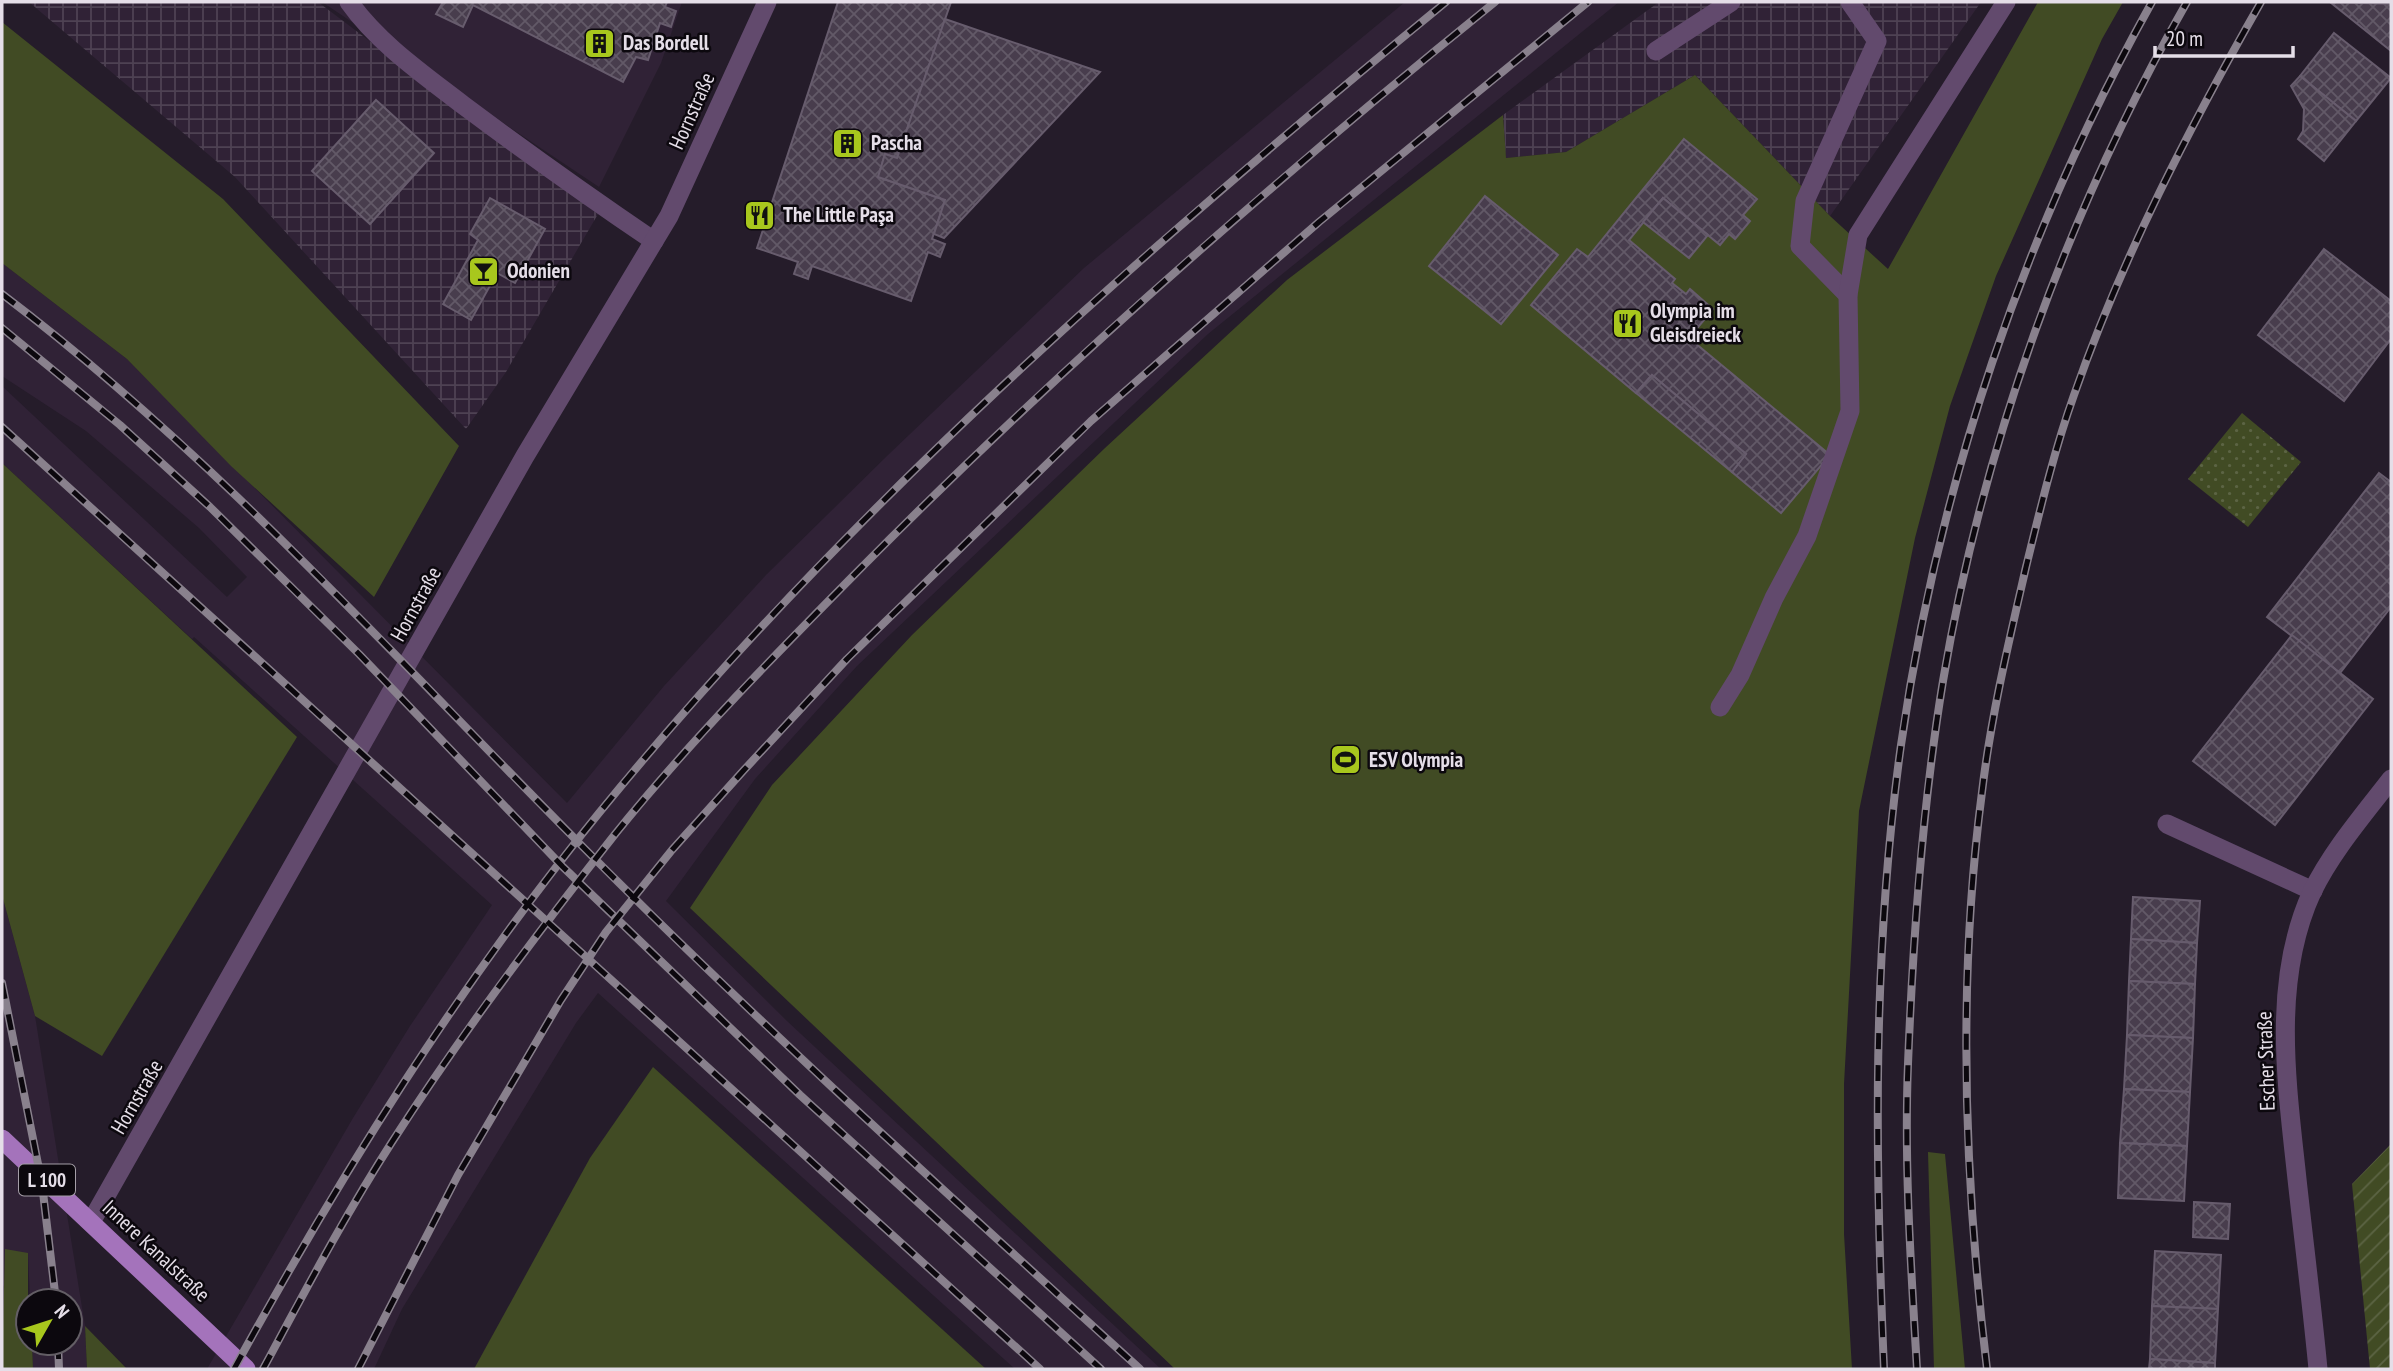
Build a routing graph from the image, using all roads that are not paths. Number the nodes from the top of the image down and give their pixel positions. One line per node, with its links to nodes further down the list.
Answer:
1 (349, 2): 7 (street)
2 (766, 2): 7 (street, Hornstraße)
3 (1731, 2): 6 (street)
4 (1850, 2): 8 (street)
5 (2006, 2): 8 (street)
6 (1656, 51)
7 (654, 241): 14 (street, Hornstraße)
8 (1848, 295): 9 (street)
9 (1720, 707)
10 (2391, 779): 12 (street, Escher Straße)
11 (2167, 824): 12 (street)
12 (2313, 891): 16 (street, Escher Straße)
13 (2, 1139): 14 (main road, Innere Kanalstraße / L 100)
14 (92, 1222): 15 (main road, Innere Kanalstraße / L 100)
15 (246, 1369)
16 (2318, 1369)

